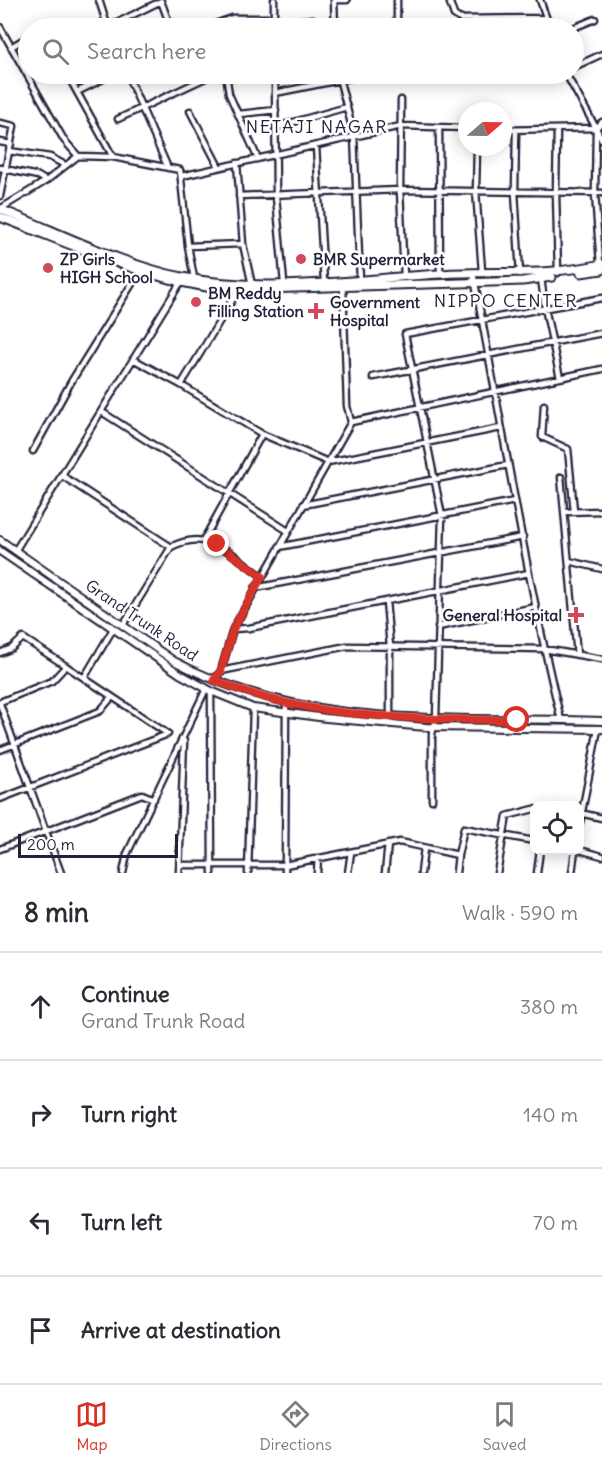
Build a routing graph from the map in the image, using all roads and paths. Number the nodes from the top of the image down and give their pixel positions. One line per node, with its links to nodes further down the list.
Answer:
1 (99, 0): 7 (street)
2 (274, 0): 10 (street)
3 (347, 0): 11 (street)
4 (397, 0): 12 (street)
5 (449, 0): 13 (street)
6 (540, 0): 14 (street)
7 (105, 18)
8 (128, 18): 9 (street)
9 (167, 18)
10 (274, 18)
11 (335, 18)
12 (397, 18)
13 (458, 18)
14 (546, 18)
15 (595, 19): 16 (street)
16 (584, 24)
17 (0, 29): 19 (street)
18 (18, 43): 19 (street)
19 (11, 47): 21 (street)
20 (602, 54): 22 (street)
21 (18, 59)
22 (584, 62)
23 (32, 84): 58 (street)
24 (73, 84): 33 (street)
25 (94, 84): 33 (street)
26 (131, 84): 36 (street)
27 (192, 84): 36 (street)
28 (228, 84): 40 (street)
29 (275, 84): 34 (street)
30 (323, 84): 34 (street)
31 (340, 84): 37 (street)
32 (572, 84): 48 (street)
33 (78, 92): 61 (street)
34 (275, 93): 39 (street)
35 (401, 100): 44 (street)
36 (141, 107): 41 (street); 67 (street)
37 (347, 107): 45 (street); 52 (street)
38 (190, 111): 65 (street)
39 (276, 111): 40 (street); 45 (street)
40 (239, 114): 62 (street)
41 (118, 119)
42 (0, 123): 55 (street)
43 (602, 123): 48 (street)
44 (401, 126): 46 (street); 52 (street); 70 (street)
45 (276, 127): 59 (street)
46 (439, 127): 47 (street); 71 (street)
47 (458, 128)
48 (596, 128): 49 (street); 53 (street); 77 (street)
49 (557, 129): 51 (street); 76 (street)
50 (512, 130): 51 (street)
51 (516, 130): 74 (street)
52 (354, 135): 56 (street); 73 (street)
53 (602, 140)
54 (0, 142): 55 (street)
55 (11, 144): 57 (street)
56 (316, 146): 59 (street); 75 (street)
57 (9, 151): 64 (street); 66 (street)
58 (78, 156): 61 (street); 64 (street)
59 (276, 156): 62 (street); 81 (street)
60 (477, 156): 72 (street)
61 (113, 157): 67 (street)
62 (258, 159): 63 (street)
63 (237, 163): 65 (street); 80 (street)
64 (65, 165): 69 (street)
65 (219, 167): 68 (street)
66 (3, 168): 69 (street); 78 (street)
67 (168, 168): 68 (street)
68 (182, 176): 85 (street)
69 (46, 181): 82 (street)
70 (400, 190): 71 (street); 73 (street); 95 (street)
71 (440, 191): 72 (street); 91 (street)
72 (476, 191): 74 (street); 88 (street)
73 (358, 192): 75 (street); 97 (street)
74 (515, 192): 76 (street); 92 (street)
75 (317, 193): 81 (street); 98 (street)
76 (556, 193): 77 (street); 90 (street)
77 (595, 193): 79 (street); 86 (street)
78 (0, 194)
79 (602, 194)
80 (239, 196): 81 (street); 84 (street)
81 (276, 197): 100 (street)
82 (0, 209): 87 (main road)
83 (0, 217): 87 (main road)
84 (243, 244): 85 (street); 101 (street)
85 (188, 246): 94 (street)
86 (601, 266): 90 (main road); 93 (main road)
87 (142, 268): 96 (main road); 124 (street)
88 (482, 271): 89 (main road); 92 (main road)
89 (473, 273): 91 (main road); 99 (street)
90 (558, 273): 93 (main road)
91 (440, 274): 95 (main road)
92 (520, 274): 93 (main road)
93 (541, 275): 99 (main road); 105 (street)
94 (194, 278): 96 (main road); 103 (main road)
95 (404, 278): 97 (main road)
96 (182, 280): 103 (main road); 110 (street)
97 (360, 281): 102 (main road)
98 (324, 282): 100 (main road); 102 (main road)
99 (475, 282): 102 (main road); 106 (street)
100 (284, 283): 101 (main road)
101 (252, 285): 103 (main road)
102 (343, 285): 103 (main road); 120 (street)
103 (240, 287): 115 (street)
104 (602, 298): 105 (street)
105 (545, 308): 106 (street); 108 (street)
106 (482, 319): 109 (street); 112 (street)
107 (602, 333): 108 (street)
108 (554, 344): 109 (street); 114 (street)
109 (487, 356): 112 (street); 116 (street)
110 (133, 359): 115 (street); 119 (street)
111 (602, 369): 114 (street)
112 (412, 371): 113 (street); 118 (street)
113 (373, 377)
114 (560, 378): 116 (street)
115 (181, 385): 122 (street)
116 (494, 392): 118 (street); 121 (street)
117 (544, 405): 133 (street)
118 (420, 407): 120 (street); 123 (street)
119 (102, 412): 127 (street); 130 (street)
120 (351, 422): 125 (street)
121 (501, 428): 123 (street); 126 (street)
122 (262, 434): 125 (street); 130 (street)
123 (427, 443): 125 (street); 129 (street)
124 (33, 452)
125 (327, 462): 132 (street)
126 (508, 465): 129 (street); 131 (street)
127 (61, 475): 141 (street); 144 (street)
128 (561, 477): 135 (street)
129 (434, 480): 132 (street); 136 (street)
130 (229, 494): 137 (street); 139 (street)
131 (515, 501): 136 (street); 138 (street)
132 (303, 505): 137 (street)
133 (574, 511): 134 (street); 135 (street)
134 (602, 511)
135 (564, 512): 146 (street)
136 (441, 516): 142 (street); 145 (street)
137 (288, 531): 142 (street)
138 (523, 537): 145 (street); 148 (street)
139 (204, 539): 141 (street); 149 (street)
140 (0, 540): 144 (main road, Grand Trunk Road)
141 (171, 547): 155 (street)
142 (279, 547): 149 (street)
143 (0, 551): 157 (main road)
144 (15, 551): 154 (main road, Grand Trunk Road)
145 (440, 553): 150 (street); 151 (street)
146 (569, 561): 147 (street); 164 (street)
147 (602, 569)
148 (530, 573): 151 (street); 153 (street)
149 (262, 576): 150 (street)
150 (255, 588): 158 (street)
151 (439, 592): 152 (street); 156 (street)
152 (386, 601): 158 (street); 160 (street)
153 (536, 607): 156 (street); 162 (street)
154 (113, 618): 155 (main road, Grand Trunk Road); 157 (main road)
155 (126, 627): 159 (main road); 168 (main road, Grand Trunk Road)
156 (438, 627): 161 (street)
157 (111, 628): 159 (main road); 169 (street)
158 (233, 629): 167 (street)
159 (124, 637): 171 (main road)
160 (390, 647): 161 (street); 167 (street); 180 (street)
161 (438, 649): 162 (street); 181 (street)
162 (544, 650): 164 (street); 182 (street)
163 (0, 653): 166 (street)
164 (577, 655): 165 (street)
165 (602, 659)
166 (66, 666): 169 (street); 176 (street)
167 (221, 671): 170 (street)
168 (201, 676): 170 (main road, Grand Trunk Road); 171 (main road)
169 (84, 678): 174 (street)
170 (214, 680): 172 (main road, Grand Trunk Road)
171 (198, 684): 173 (main road)
172 (232, 688): 175 (main road); 177 (main road, Grand Trunk Road)
173 (209, 690): 175 (main road); 186 (street); 211 (street)
174 (112, 697): 187 (street); 189 (street)
175 (228, 698): 178 (main road)
176 (0, 703): 187 (street)
177 (286, 703): 179 (street); 180 (main road, Grand Trunk Road)
178 (253, 708): 179 (main road); 212 (street)
179 (286, 712): 184 (main road); 213 (street)
180 (390, 715): 181 (main road, Grand Trunk Road)
181 (436, 719): 182 (main road, Grand Trunk Road); 184 (street)
182 (561, 720): 183 (main road, Grand Trunk Road)
183 (602, 721)
184 (433, 727): 185 (main road); 192 (street)
185 (600, 729): 193 (street)
186 (184, 740): 191 (street); 210 (street)
187 (15, 745): 188 (street); 189 (street)
188 (0, 750)
189 (30, 788): 190 (street); 197 (street)
190 (0, 799)
191 (154, 799): 197 (street); 215 (street)
192 (432, 800)
193 (583, 801)
194 (530, 810): 198 (street)
195 (584, 814): 196 (street)
196 (602, 818)
197 (46, 832): 202 (street); 214 (street)
198 (502, 835): 199 (street); 205 (street); 225 (street)
199 (530, 840)
200 (388, 844): 201 (street); 203 (street); 222 (street)
201 (424, 848): 205 (street); 223 (street)
202 (0, 849)
203 (351, 852): 209 (street); 221 (street)
204 (584, 852): 208 (street)
205 (458, 855): 224 (street)
206 (539, 855): 226 (street)
207 (576, 855): 227 (street)
208 (602, 856)
209 (318, 858): 213 (street); 220 (street)
210 (180, 865): 211 (street); 216 (street)
211 (212, 865): 212 (street); 217 (street)
212 (248, 865): 213 (street); 218 (street)
213 (285, 865): 219 (street)
214 (61, 873)
215 (123, 873)
216 (179, 873)
217 (212, 873)
218 (248, 873)
219 (285, 873)
220 (317, 873)
221 (348, 873)
222 (385, 873)
223 (421, 873)
224 (456, 873)
225 (497, 873)
226 (537, 873)
227 (572, 873)

